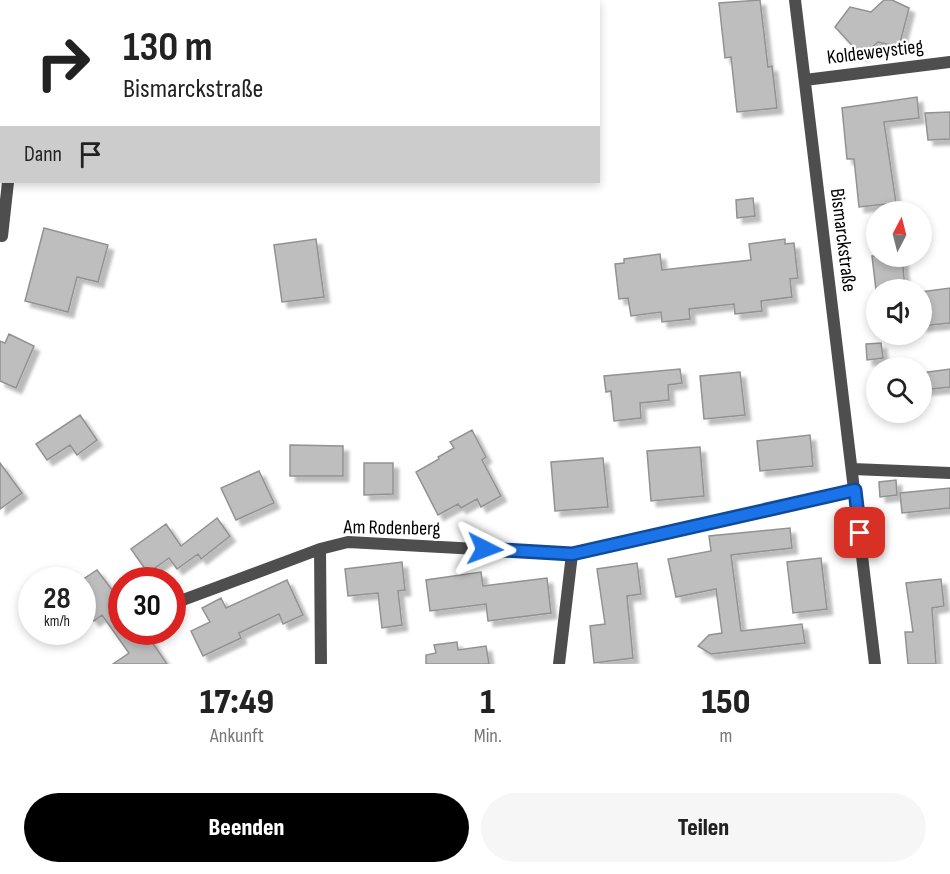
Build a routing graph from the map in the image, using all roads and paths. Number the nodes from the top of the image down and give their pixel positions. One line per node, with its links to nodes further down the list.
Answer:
1 (795, 0): 3 (street, Bismarckstraße)
2 (950, 62): 3 (street, Koldeweystieg)
3 (805, 80): 6 (street, Bismarckstraße)
4 (8, 183): 5 (street)
5 (2, 236)
6 (853, 469): 7 (street); 8 (street, Bismarckstraße)
7 (950, 473)
8 (855, 490): 10 (street, Am Rodenberg); 14 (street, Bismarckstraße)
9 (320, 549): 10 (street, Am Rodenberg); 11 (street, Am Rodenberg); 12 (street, Am Rodenberg)
10 (572, 554): 13 (street)
11 (186, 599)
12 (321, 664)
13 (559, 664)
14 (875, 664)

